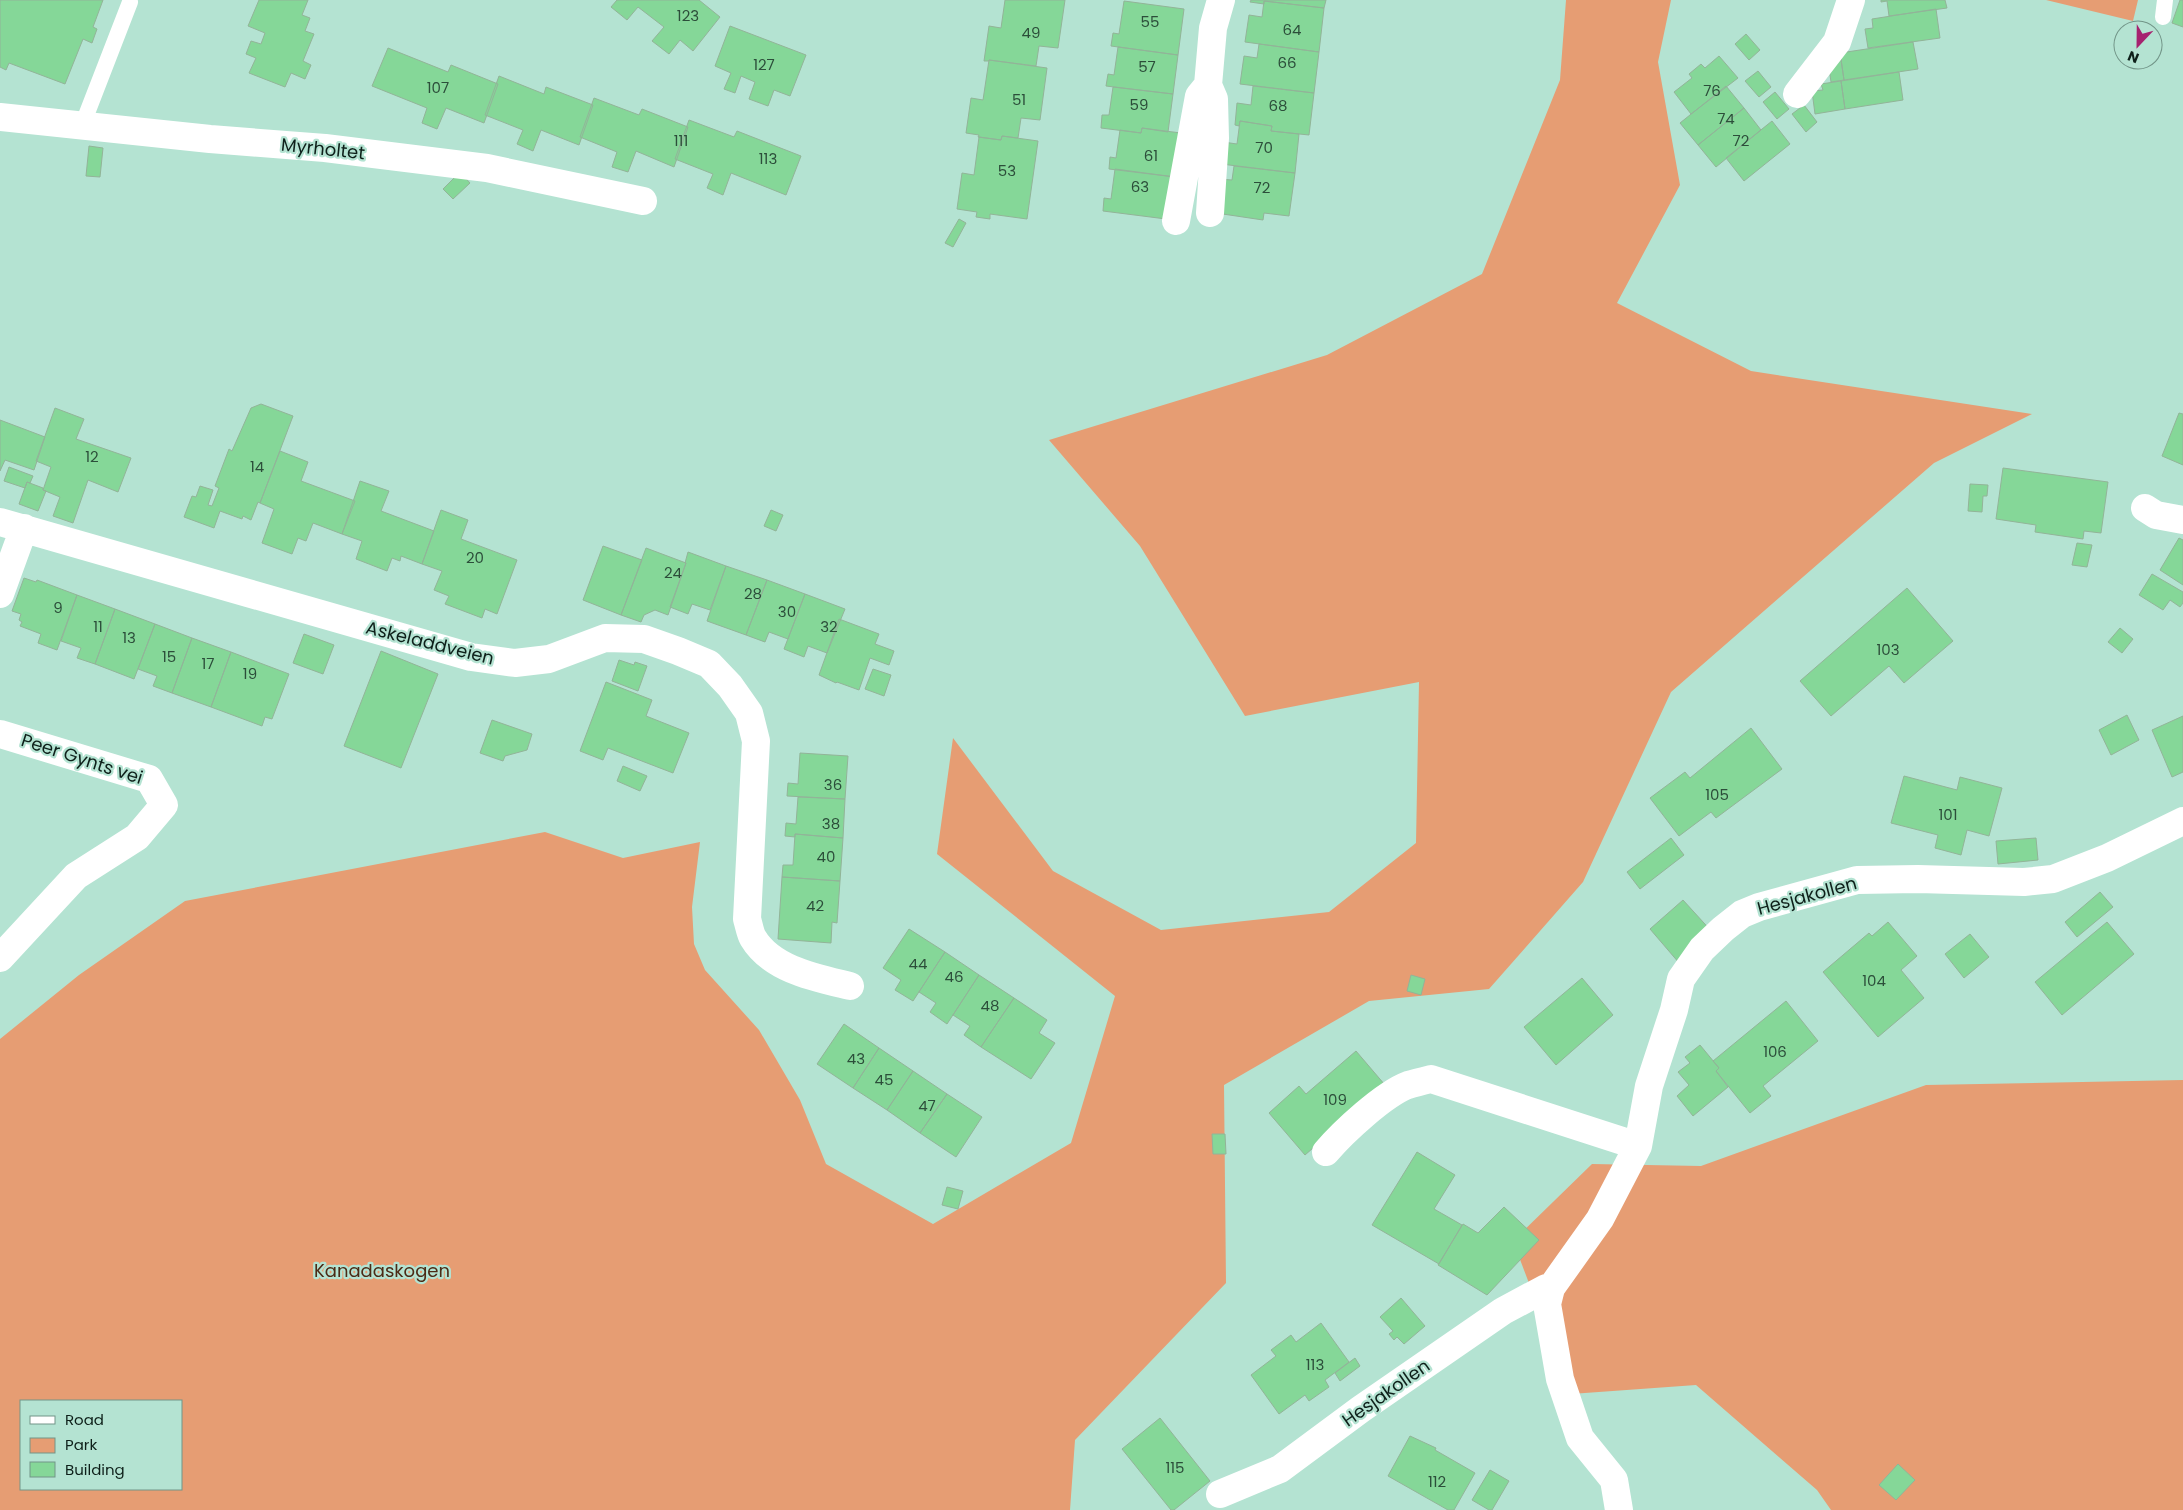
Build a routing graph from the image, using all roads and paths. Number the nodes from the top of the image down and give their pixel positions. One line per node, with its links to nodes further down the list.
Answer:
1 (1205, 0): 7 (street)
2 (1221, 0): 7 (street)
3 (1851, 0): 9 (street)
4 (2165, 0): 6 (lane)
5 (130, 2): 11 (lane)
6 (2163, 17)
7 (1213, 28): 8 (street)
8 (1208, 85): 13 (street); 14 (street)
9 (1797, 94)
10 (0, 117): 11 (street, Myrholtet)
11 (82, 126): 12 (street, Myrholtet)
12 (643, 201)
13 (1210, 213)
14 (1176, 221)
15 (2145, 508): 16 (street)
16 (2183, 520)
17 (12, 525): 18 (street, Askeladdveien); 22 (street, Askeladdveien)
18 (0, 594)
19 (0, 734): 21 (street, Peer Gynts vei)
20 (2183, 821): 23 (street, Hesjakollen)
21 (0, 958)
22 (850, 986)
23 (1638, 1146): 24 (street); 25 (street, Hesjakollen)
24 (1326, 1152)
25 (1551, 1288): 26 (street, Hesjakollen); 27 (street, Hesjakollen)
26 (1220, 1494)
27 (1619, 1510)

